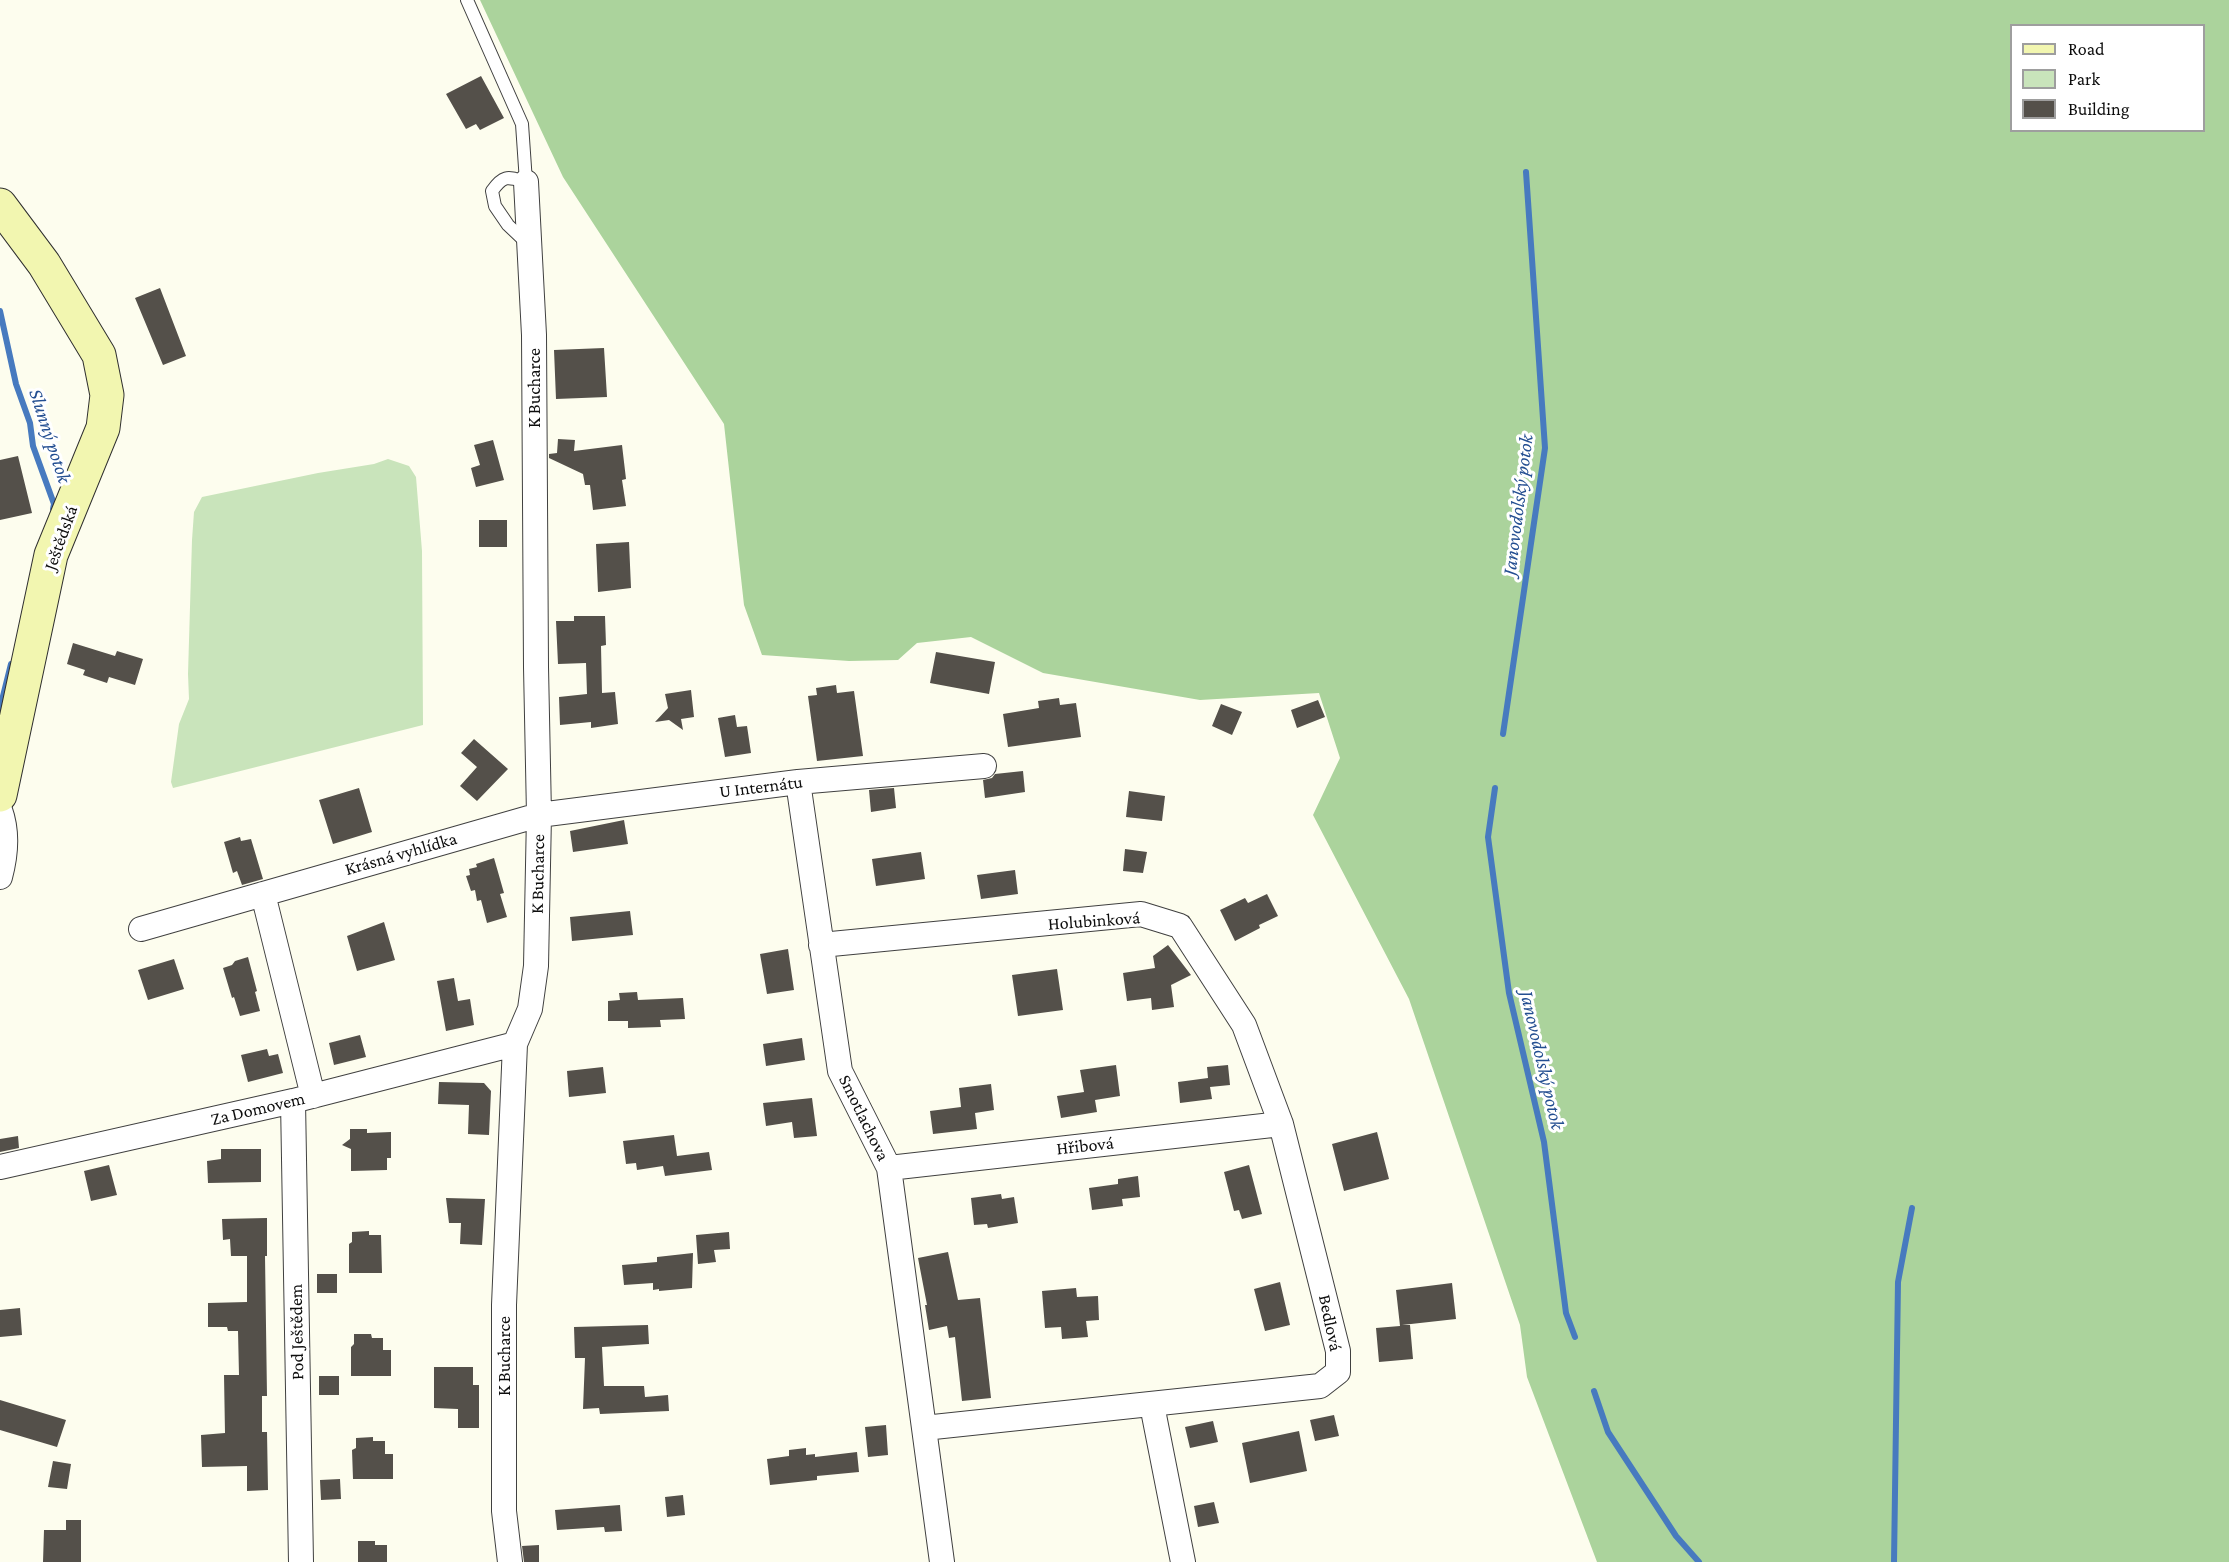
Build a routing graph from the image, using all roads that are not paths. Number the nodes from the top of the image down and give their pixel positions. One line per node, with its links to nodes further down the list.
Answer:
1 (467, 0): 2 (lane)
2 (526, 182): 4 (street, K Bucharce); 4 (lane)
3 (0, 206): 7 (street, Ještědská)
4 (530, 245): 9 (street, K Bucharce)
5 (984, 766): 6 (street, U Internátu)
6 (798, 782): 9 (street, U Internátu); 13 (street, Smotlachova)
7 (0, 795)
8 (0, 810): 10 (street)
9 (539, 815): 11 (street, Krásná vyhlídka); 14 (street, K Bucharce)
10 (0, 877)
11 (263, 894): 12 (street, Krásná vyhlídka); 15 (street)
12 (141, 929)
13 (821, 945): 16 (street, Holubinková); 18 (street, Smotlachova)
14 (515, 1044): 15 (street, Za Domovem); 22 (street, K Bucharce)
15 (303, 1099): 17 (street, Za Domovem); 21 (street, Pod Ještědem)
16 (1281, 1124): 18 (street, Hřibová); 19 (street, Bedlová)
17 (0, 1167)
18 (889, 1168): 20 (street, Smotlachova)
19 (1152, 1405): 20 (street, Bedlová); 24 (street)
20 (924, 1428): 23 (street, Smotlachova)
21 (301, 1562)
22 (510, 1562)
23 (942, 1562)
24 (1183, 1562)

